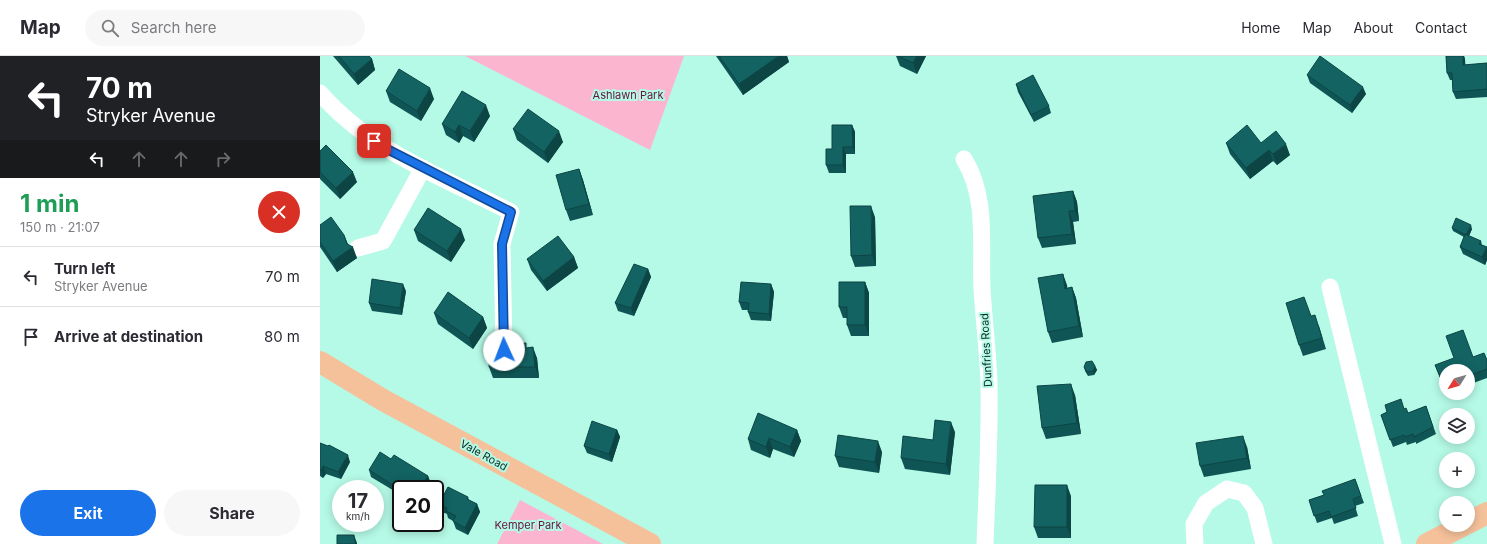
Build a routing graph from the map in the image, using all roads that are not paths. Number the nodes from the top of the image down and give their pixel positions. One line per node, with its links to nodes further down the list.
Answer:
1 (320, 93): 3 (street)
2 (964, 159): 12 (street, Dunfries Road)
3 (423, 168): 4 (street); 6 (street)
4 (358, 248)
5 (1330, 287): 15 (street)
6 (504, 350)
7 (320, 362): 11 (main road, Vale Road)
8 (1487, 513): 9 (main road)
9 (1475, 519)
10 (1450, 532): 16 (main road)
11 (650, 544)
12 (986, 544)
13 (1195, 544): 14 (street)
14 (1264, 544)
15 (1392, 544)
16 (1427, 544)

